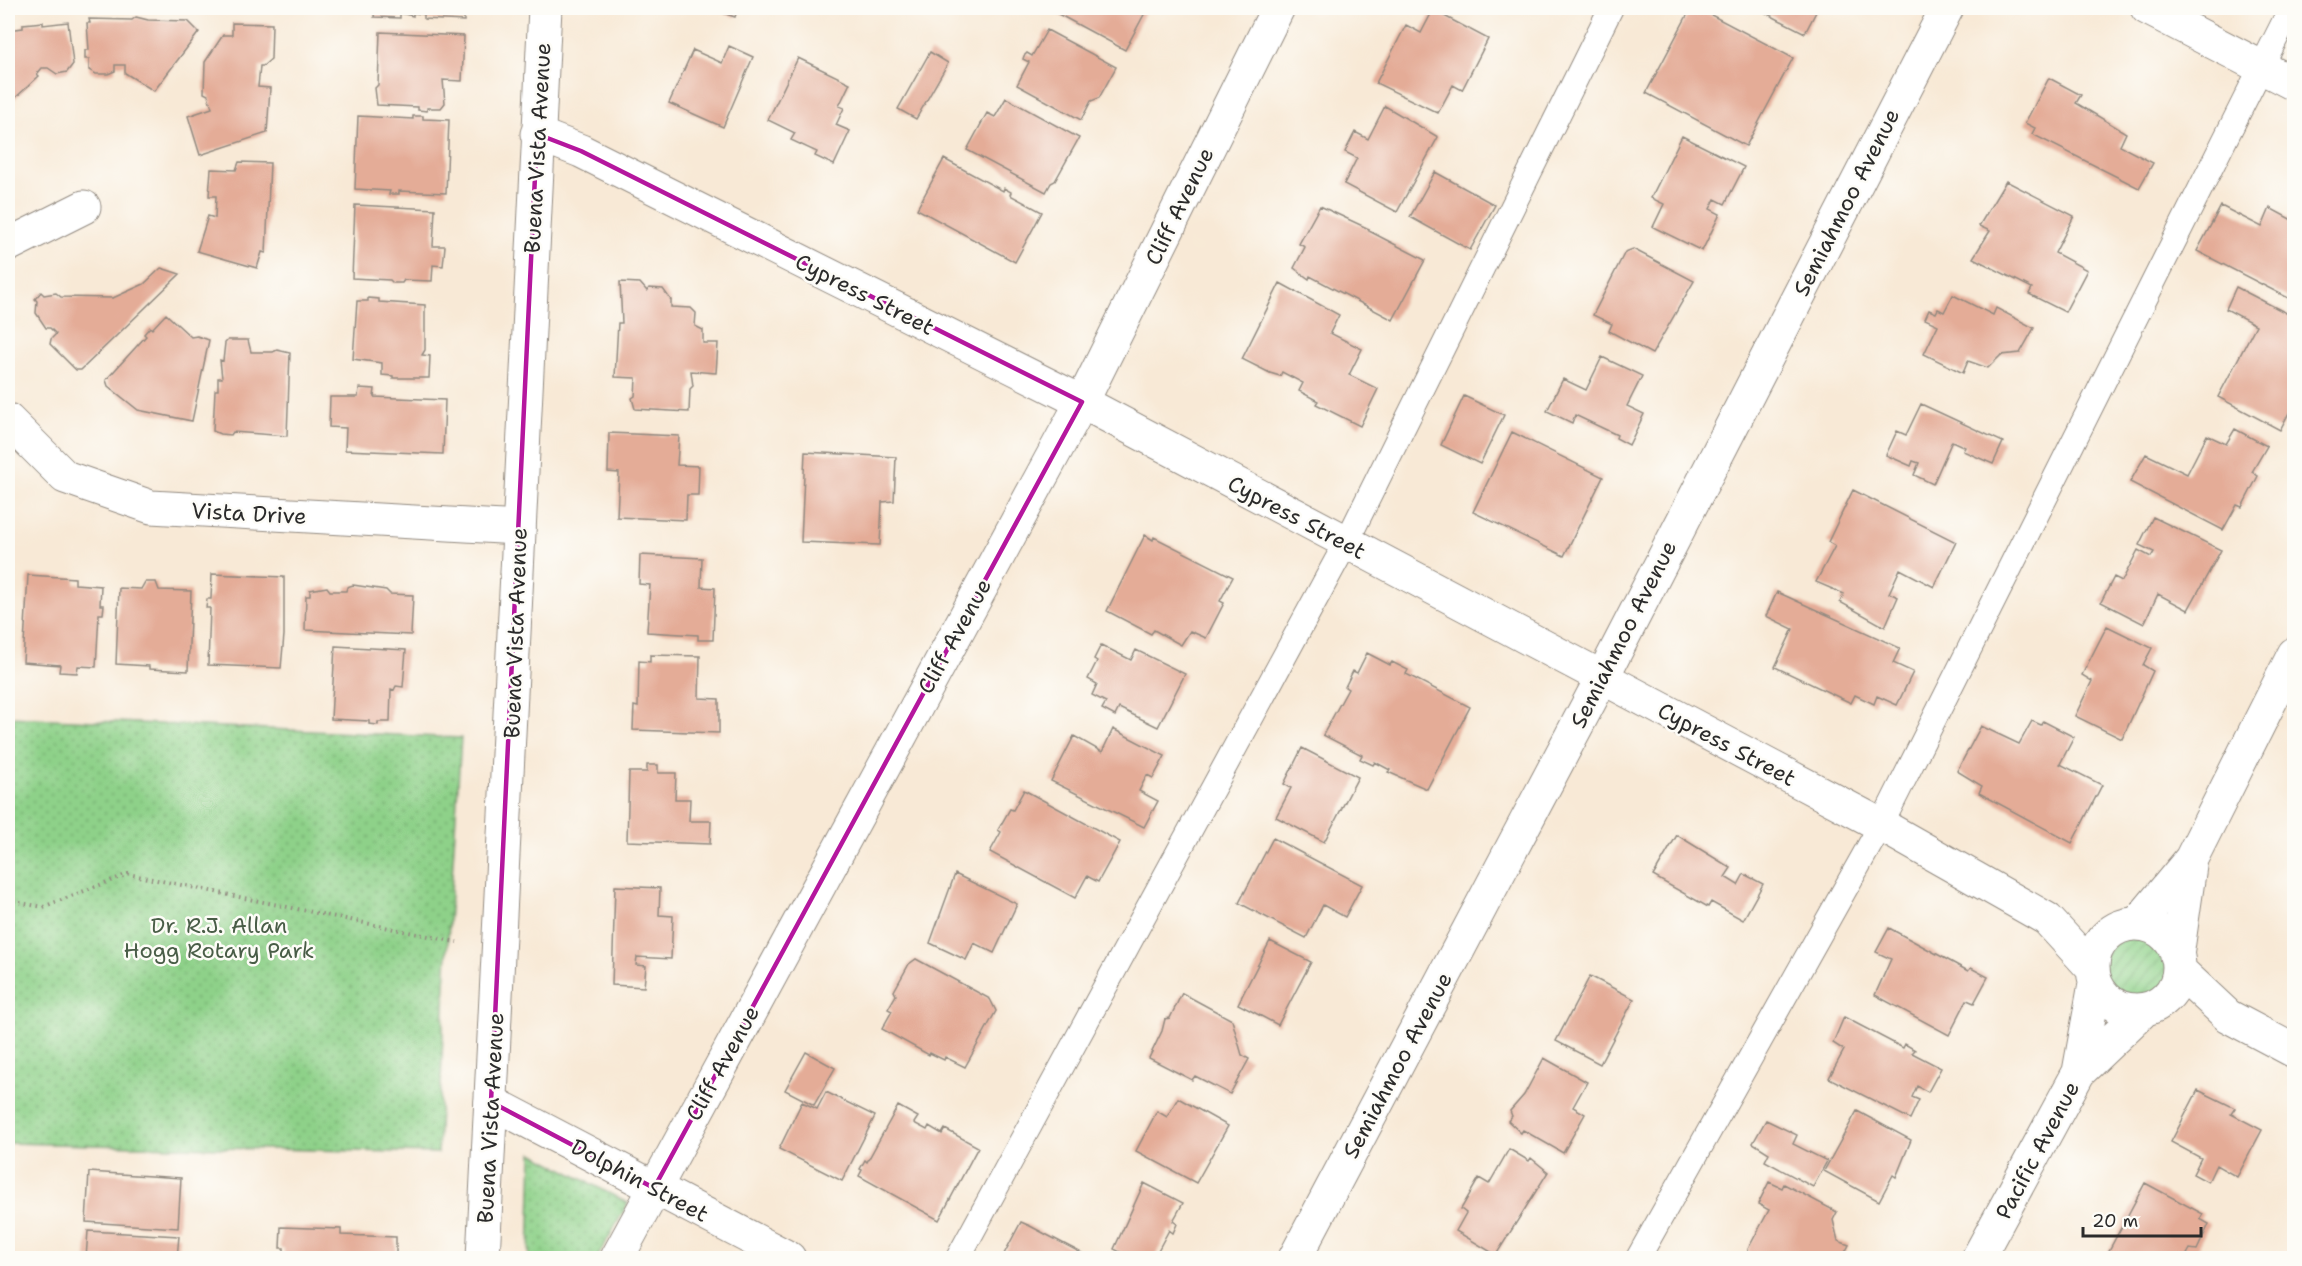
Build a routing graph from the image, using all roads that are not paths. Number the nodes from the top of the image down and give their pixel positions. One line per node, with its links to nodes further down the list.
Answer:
1 (545, 8): 9 (street, Buena Vista Avenue)
2 (1278, 8): 12 (street, Cliff Avenue)
3 (1611, 8): 15 (lane)
4 (1947, 8): 17 (street, Semiahmoo Avenue)
5 (2147, 8): 7 (street)
6 (2291, 8): 7 (lane)
7 (2261, 66): 8 (street); 18 (lane)
8 (2295, 84)
9 (537, 134): 12 (street, Cypress Street); 14 (street, Buena Vista Avenue)
10 (84, 207): 11 (street)
11 (8, 245)
12 (1082, 402): 15 (street, Cypress Street); 29 (street, Cliff Avenue)
13 (8, 420): 14 (street, Vista Drive)
14 (519, 528): 28 (street, Buena Vista Avenue)
15 (1346, 543): 17 (street, Cypress Street); 33 (lane)
16 (2295, 654): 19 (street)
17 (1602, 678): 18 (street, Cypress Street); 34 (street, Semiahmoo Avenue)
18 (1881, 825): 20 (street, Cypress Street); 35 (lane)
19 (2191, 859): 21 (street); 22 (street)
20 (2047, 920): 21 (street, Cypress Street); 23 (street, Cypress Street)
21 (2130, 925): 22 (street); 23 (street)
22 (2178, 963): 24 (street); 25 (street)
23 (2094, 976): 24 (street); 27 (street, Pacific Avenue)
24 (2150, 1007): 25 (street); 27 (street, Pacific Avenue)
25 (2228, 1016): 26 (street)
26 (2295, 1052)
27 (2079, 1072): 36 (street, Pacific Avenue)
28 (491, 1102): 29 (street, Dolphin Street); 30 (street, Buena Vista Avenue)
29 (654, 1188): 31 (street, Cliff Avenue); 32 (street, Dolphin Street)
30 (483, 1258)
31 (617, 1258)
32 (789, 1258)
33 (958, 1258)
34 (1295, 1258)
35 (1638, 1258)
36 (1978, 1258)

